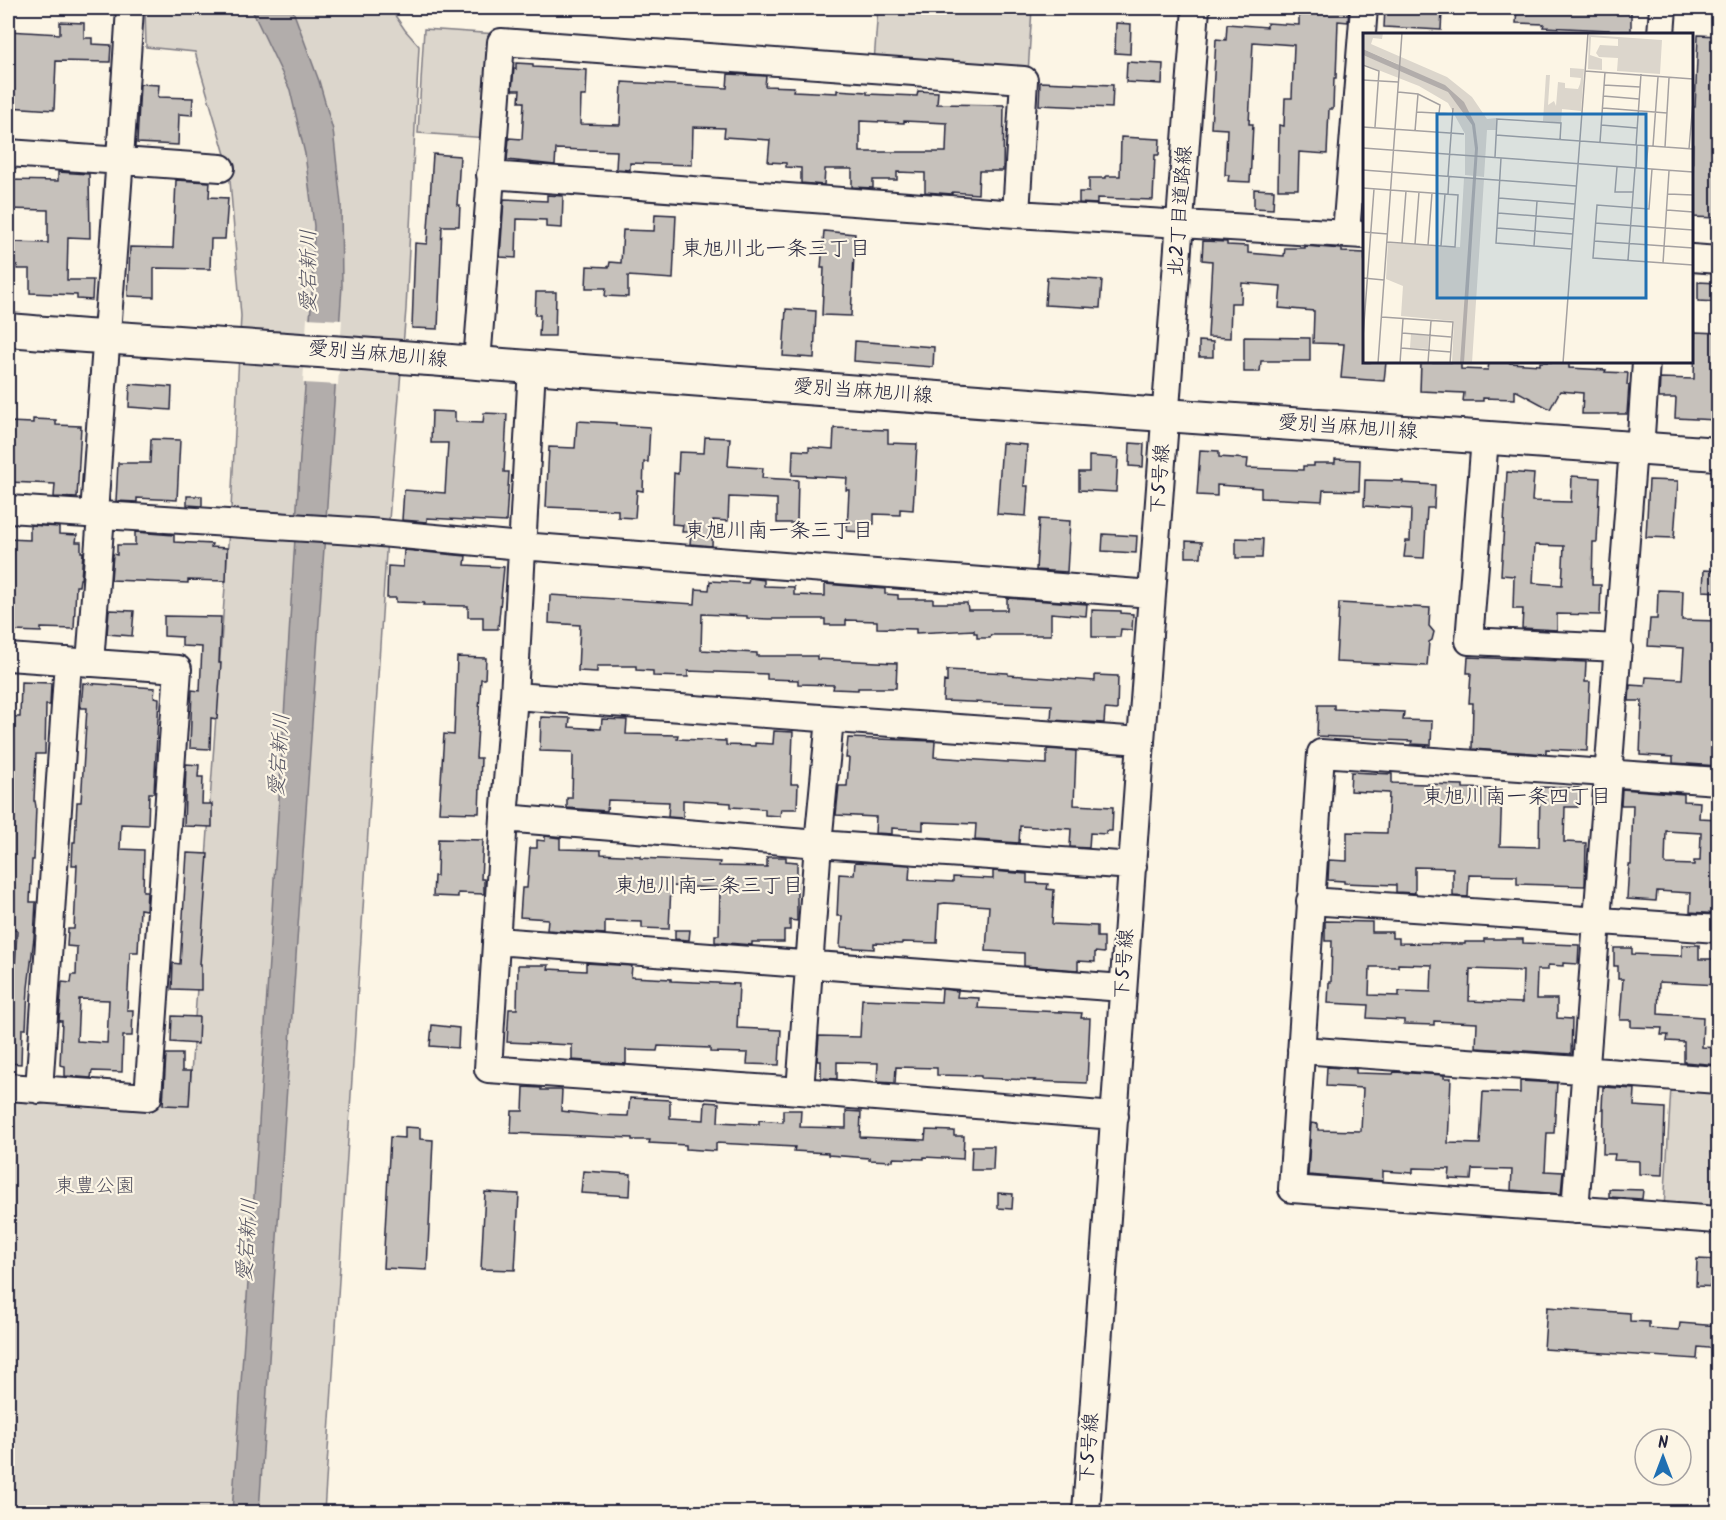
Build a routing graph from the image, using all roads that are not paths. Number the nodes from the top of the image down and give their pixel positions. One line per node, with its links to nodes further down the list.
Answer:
1 (130, 8): 10 (street)
2 (1196, 8): 14 (street, 北2丁目道路線)
3 (1364, 8): 5 (street)
4 (1663, 8): 6 (street)
5 (1363, 33)
6 (1661, 33)
7 (1363, 36): 8 (street)
8 (1361, 92): 15 (street)
9 (8, 153): 10 (street)
10 (121, 161): 11 (street); 19 (street)
11 (221, 168)
12 (490, 175): 13 (street); 13 (street); 20 (street)
13 (1016, 214): 14 (street)
14 (1180, 224): 15 (street); 23 (street, 北2丁目道路線)
15 (1355, 234)
16 (1693, 258): 17 (street)
17 (1719, 260)
18 (8, 330): 19 (main road, 愛別当麻旭川線)
19 (106, 338): 20 (main road, 愛別当麻旭川線); 28 (street)
20 (477, 363): 22 (main road, 愛別当麻旭川線)
21 (1646, 363): 25 (street)
22 (532, 367): 23 (main road, 愛別当麻旭川線); 29 (street)
23 (1166, 415): 24 (main road, 愛別当麻旭川線); 30 (street, 下5号線)
24 (1485, 438): 25 (main road, 愛別当麻旭川線); 31 (street)
25 (1637, 449): 26 (main road, 愛別当麻旭川線); 31 (street)
26 (1719, 454)
27 (8, 508): 28 (street)
28 (97, 515): 29 (street); 33 (street)
29 (521, 546): 30 (street); 34 (street)
30 (1152, 594): 36 (street, 下5号線)
31 (1619, 648): 37 (street)
32 (8, 657): 33 (street)
33 (79, 662): 52 (street); 52 (street)
34 (514, 696): 35 (street); 39 (street)
35 (830, 718): 36 (street); 40 (street)
36 (1141, 741): 41 (street, 下5号線)
37 (1609, 772): 38 (street); 42 (street); 43 (street)
38 (1719, 781)
39 (504, 818): 40 (street); 45 (street)
40 (818, 844): 41 (street); 46 (street)
41 (1133, 866): 47 (street, 下5号線)
42 (1310, 901): 43 (street); 48 (street)
43 (1598, 921): 44 (street); 49 (street)
44 (1719, 929)
45 (496, 941): 46 (street); 53 (street)
46 (809, 965): 47 (street); 53 (street)
47 (1123, 988): 54 (street, 下5号線)
48 (1301, 1050): 49 (street); 55 (street)
49 (1585, 1070): 50 (street); 55 (street)
50 (1719, 1080)
51 (8, 1087): 52 (street)
52 (39, 1090)
53 (800, 1091): 54 (street)
54 (1115, 1116): 57 (street, 下5号線)
55 (1575, 1210): 56 (street)
56 (1719, 1220)
57 (1086, 1512)

